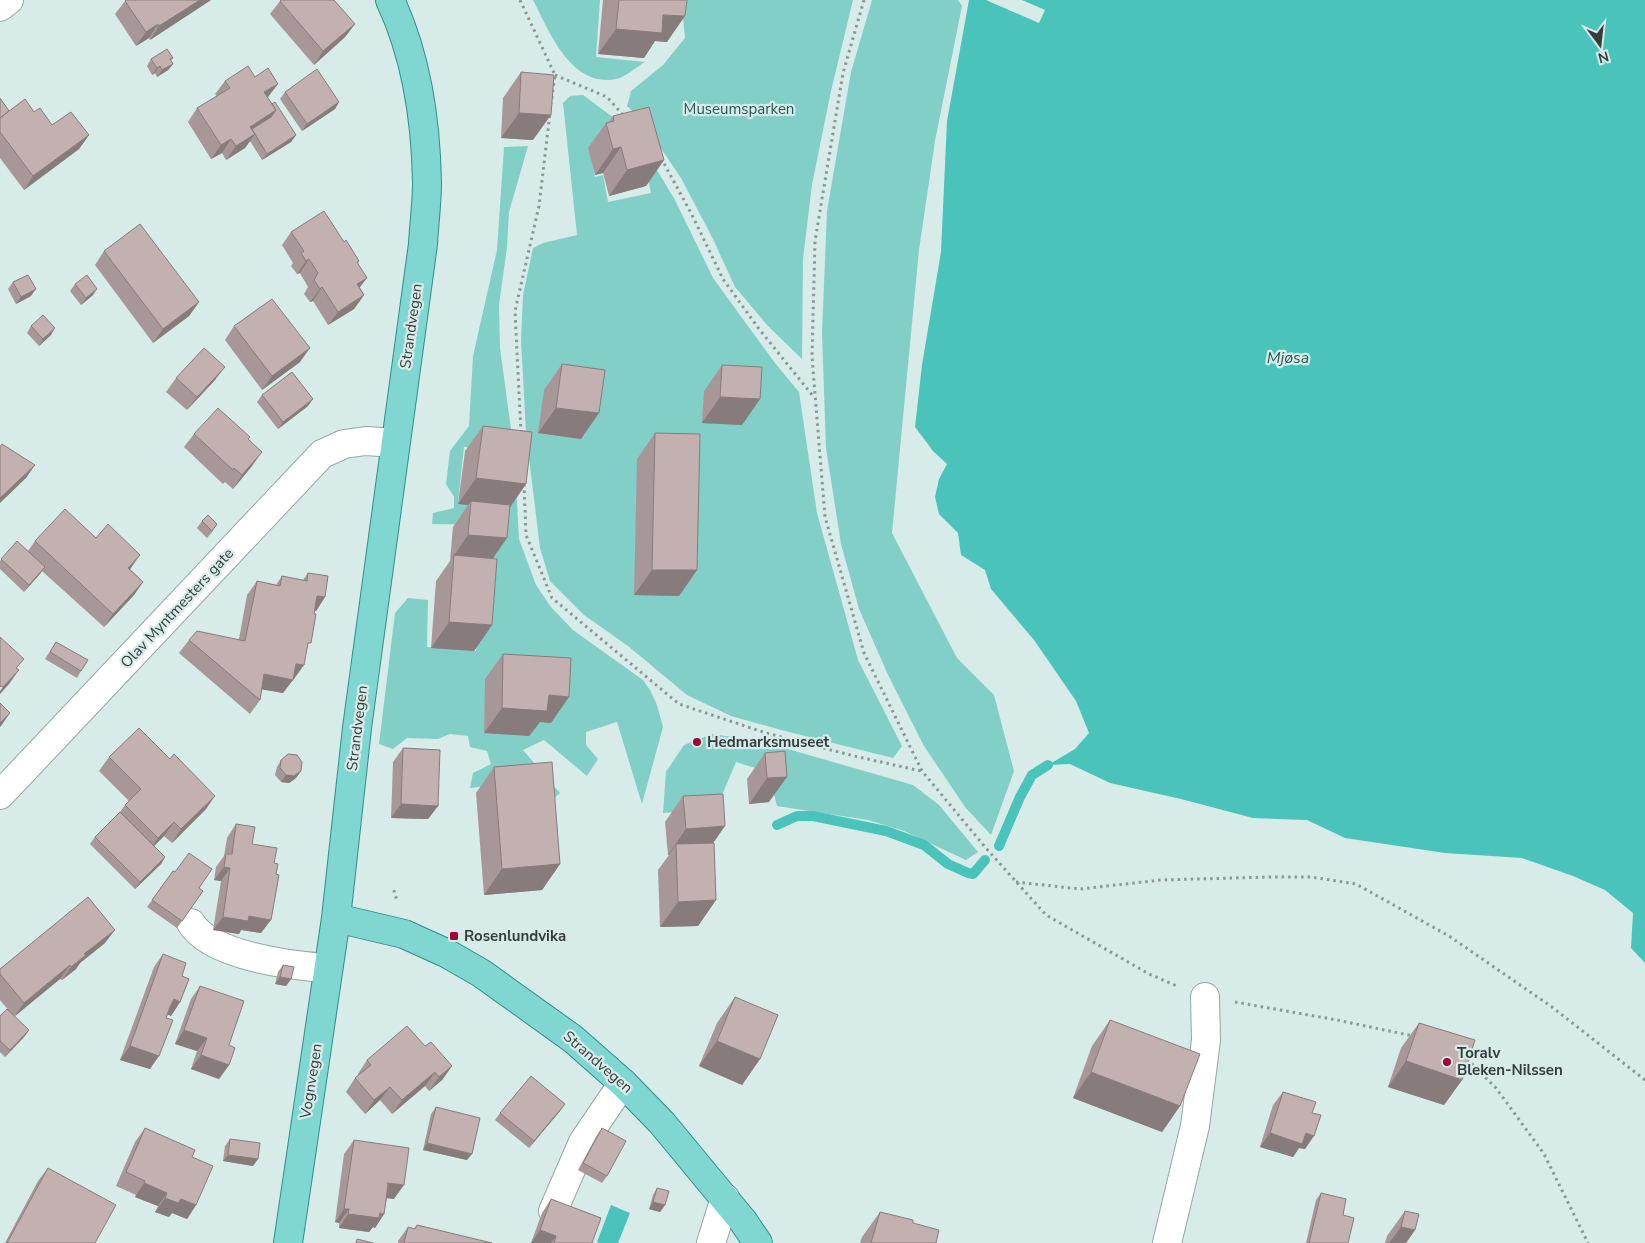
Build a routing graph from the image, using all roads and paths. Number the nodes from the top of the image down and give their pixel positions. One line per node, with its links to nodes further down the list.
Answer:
1 (9, 0): 5 (street)
2 (390, 0): 11 (main road, Strandvegen)
3 (520, 0): 6 (path)
4 (864, 0): 9 (path)
5 (0, 7)
6 (555, 75): 7 (path); 10 (path)
7 (625, 117)
8 (661, 158): 9 (path)
9 (814, 397): 13 (path)
10 (521, 438)
11 (395, 443): 14 (street, Olav Myntmesters gate); 16 (main road, Strandvegen)
12 (523, 476): 13 (path)
13 (922, 771): 15 (path)
14 (0, 795)
15 (1016, 882): 19 (path); 22 (path)
16 (336, 918): 18 (main road, Vognvegen); 23 (main road, Strandvegen)
17 (191, 923): 18 (street)
18 (328, 968): 26 (main road, Vognvegen)
19 (1205, 997): 20 (path); 29 (street)
20 (1421, 1037)
21 (1459, 1056): 30 (path)
22 (1645, 1080)
23 (623, 1083): 24 (main road, Strandvegen); 25 (street)
24 (725, 1198): 27 (street); 28 (main road, Strandvegen)
25 (553, 1211)
26 (288, 1243)
27 (711, 1243)
28 (758, 1243)
29 (1168, 1243)
30 (1588, 1243)

